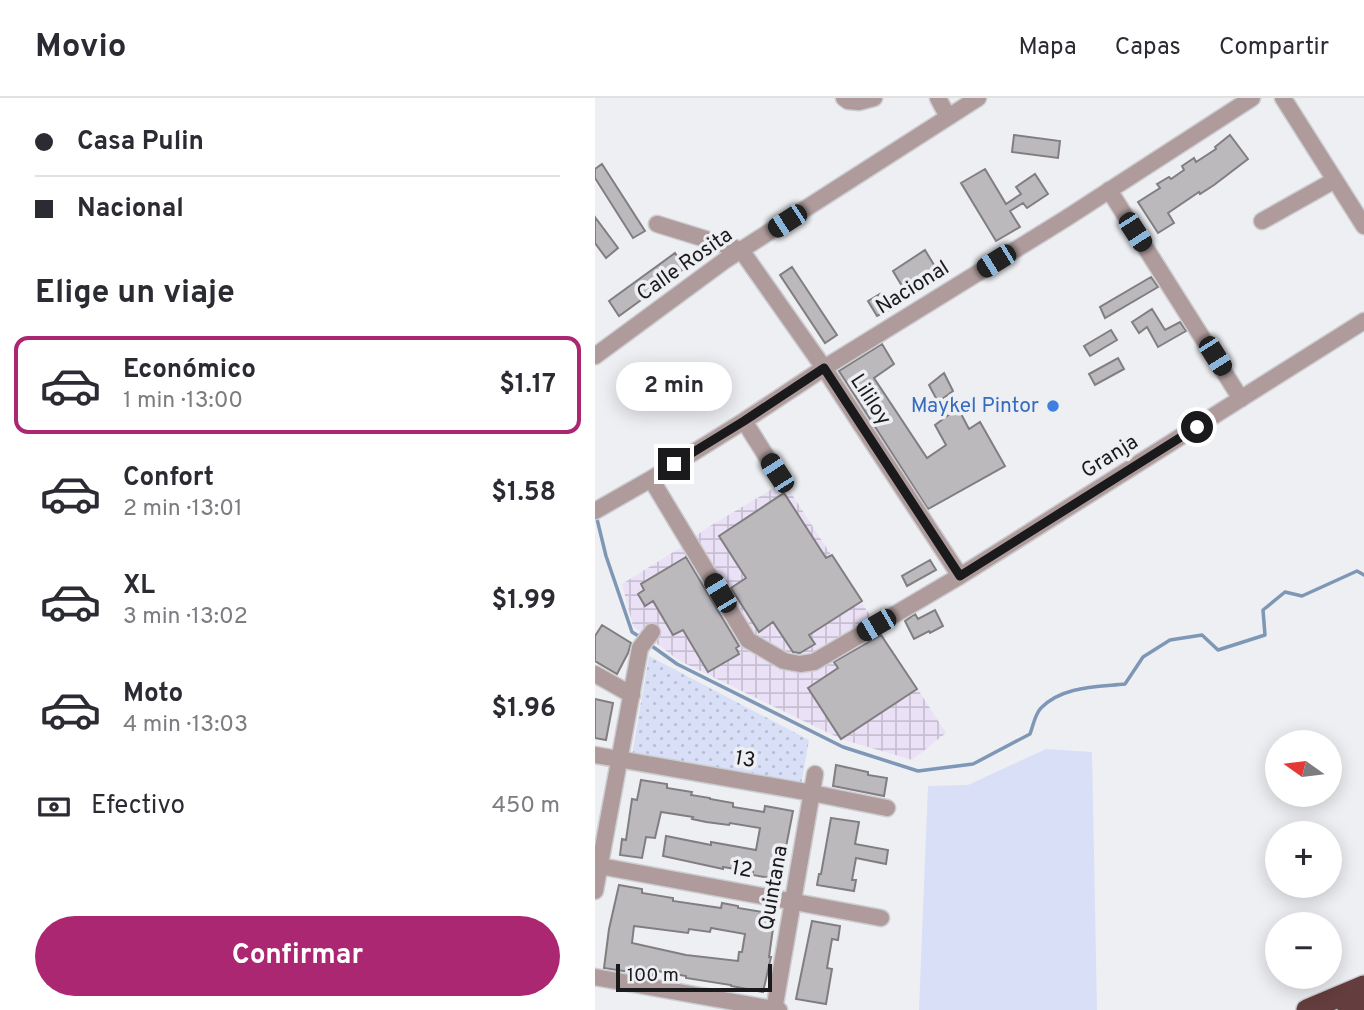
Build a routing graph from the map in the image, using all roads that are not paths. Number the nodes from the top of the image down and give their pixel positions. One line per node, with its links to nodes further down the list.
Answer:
1 (844, 98): 2 (street)
2 (874, 98)
3 (938, 98): 7 (street)
4 (978, 98): 7 (street, Calle Rosita)
5 (1252, 98): 9 (street, Nacional)
6 (1283, 98): 8 (street)
7 (948, 117): 13 (street, Calle Rosita)
8 (1335, 180): 10 (street); 12 (street)
9 (1109, 190): 16 (street, Nacional); 17 (street)
10 (1262, 221)
11 (657, 224): 13 (street)
12 (1364, 226)
13 (741, 250): 15 (street, Calle Rosita); 16 (street, Lililoy)
14 (1364, 321): 17 (street, Granja)
15 (595, 356)
16 (824, 368): 18 (street, Nacional); 22 (street, Lililoy)
17 (1241, 399): 22 (street, Granja)
18 (744, 421): 19 (street); 20 (street, Nacional)
19 (777, 473)
20 (651, 479): 21 (street, Nacional); 22 (street, Granja)
21 (601, 508)
22 (960, 576)
23 (652, 632): 25 (street)
24 (595, 674): 25 (street)
25 (632, 695): 27 (street)
26 (595, 755): 27 (street, 13)
27 (620, 760): 29 (street, 13); 31 (street)
28 (815, 774): 29 (street, Quintana)
29 (812, 793): 30 (street, 13); 33 (street, Quintana)
30 (887, 808)
31 (597, 865): 32 (street); 33 (street, 12)
32 (595, 891)
33 (793, 901): 34 (street, 12); 38 (street, Quintana)
34 (881, 918)
35 (595, 977): 38 (street)
36 (1364, 986): 39 (highway)
37 (1364, 1003): 40 (highway)
38 (776, 1010)
39 (1307, 1010)
40 (1348, 1010)

